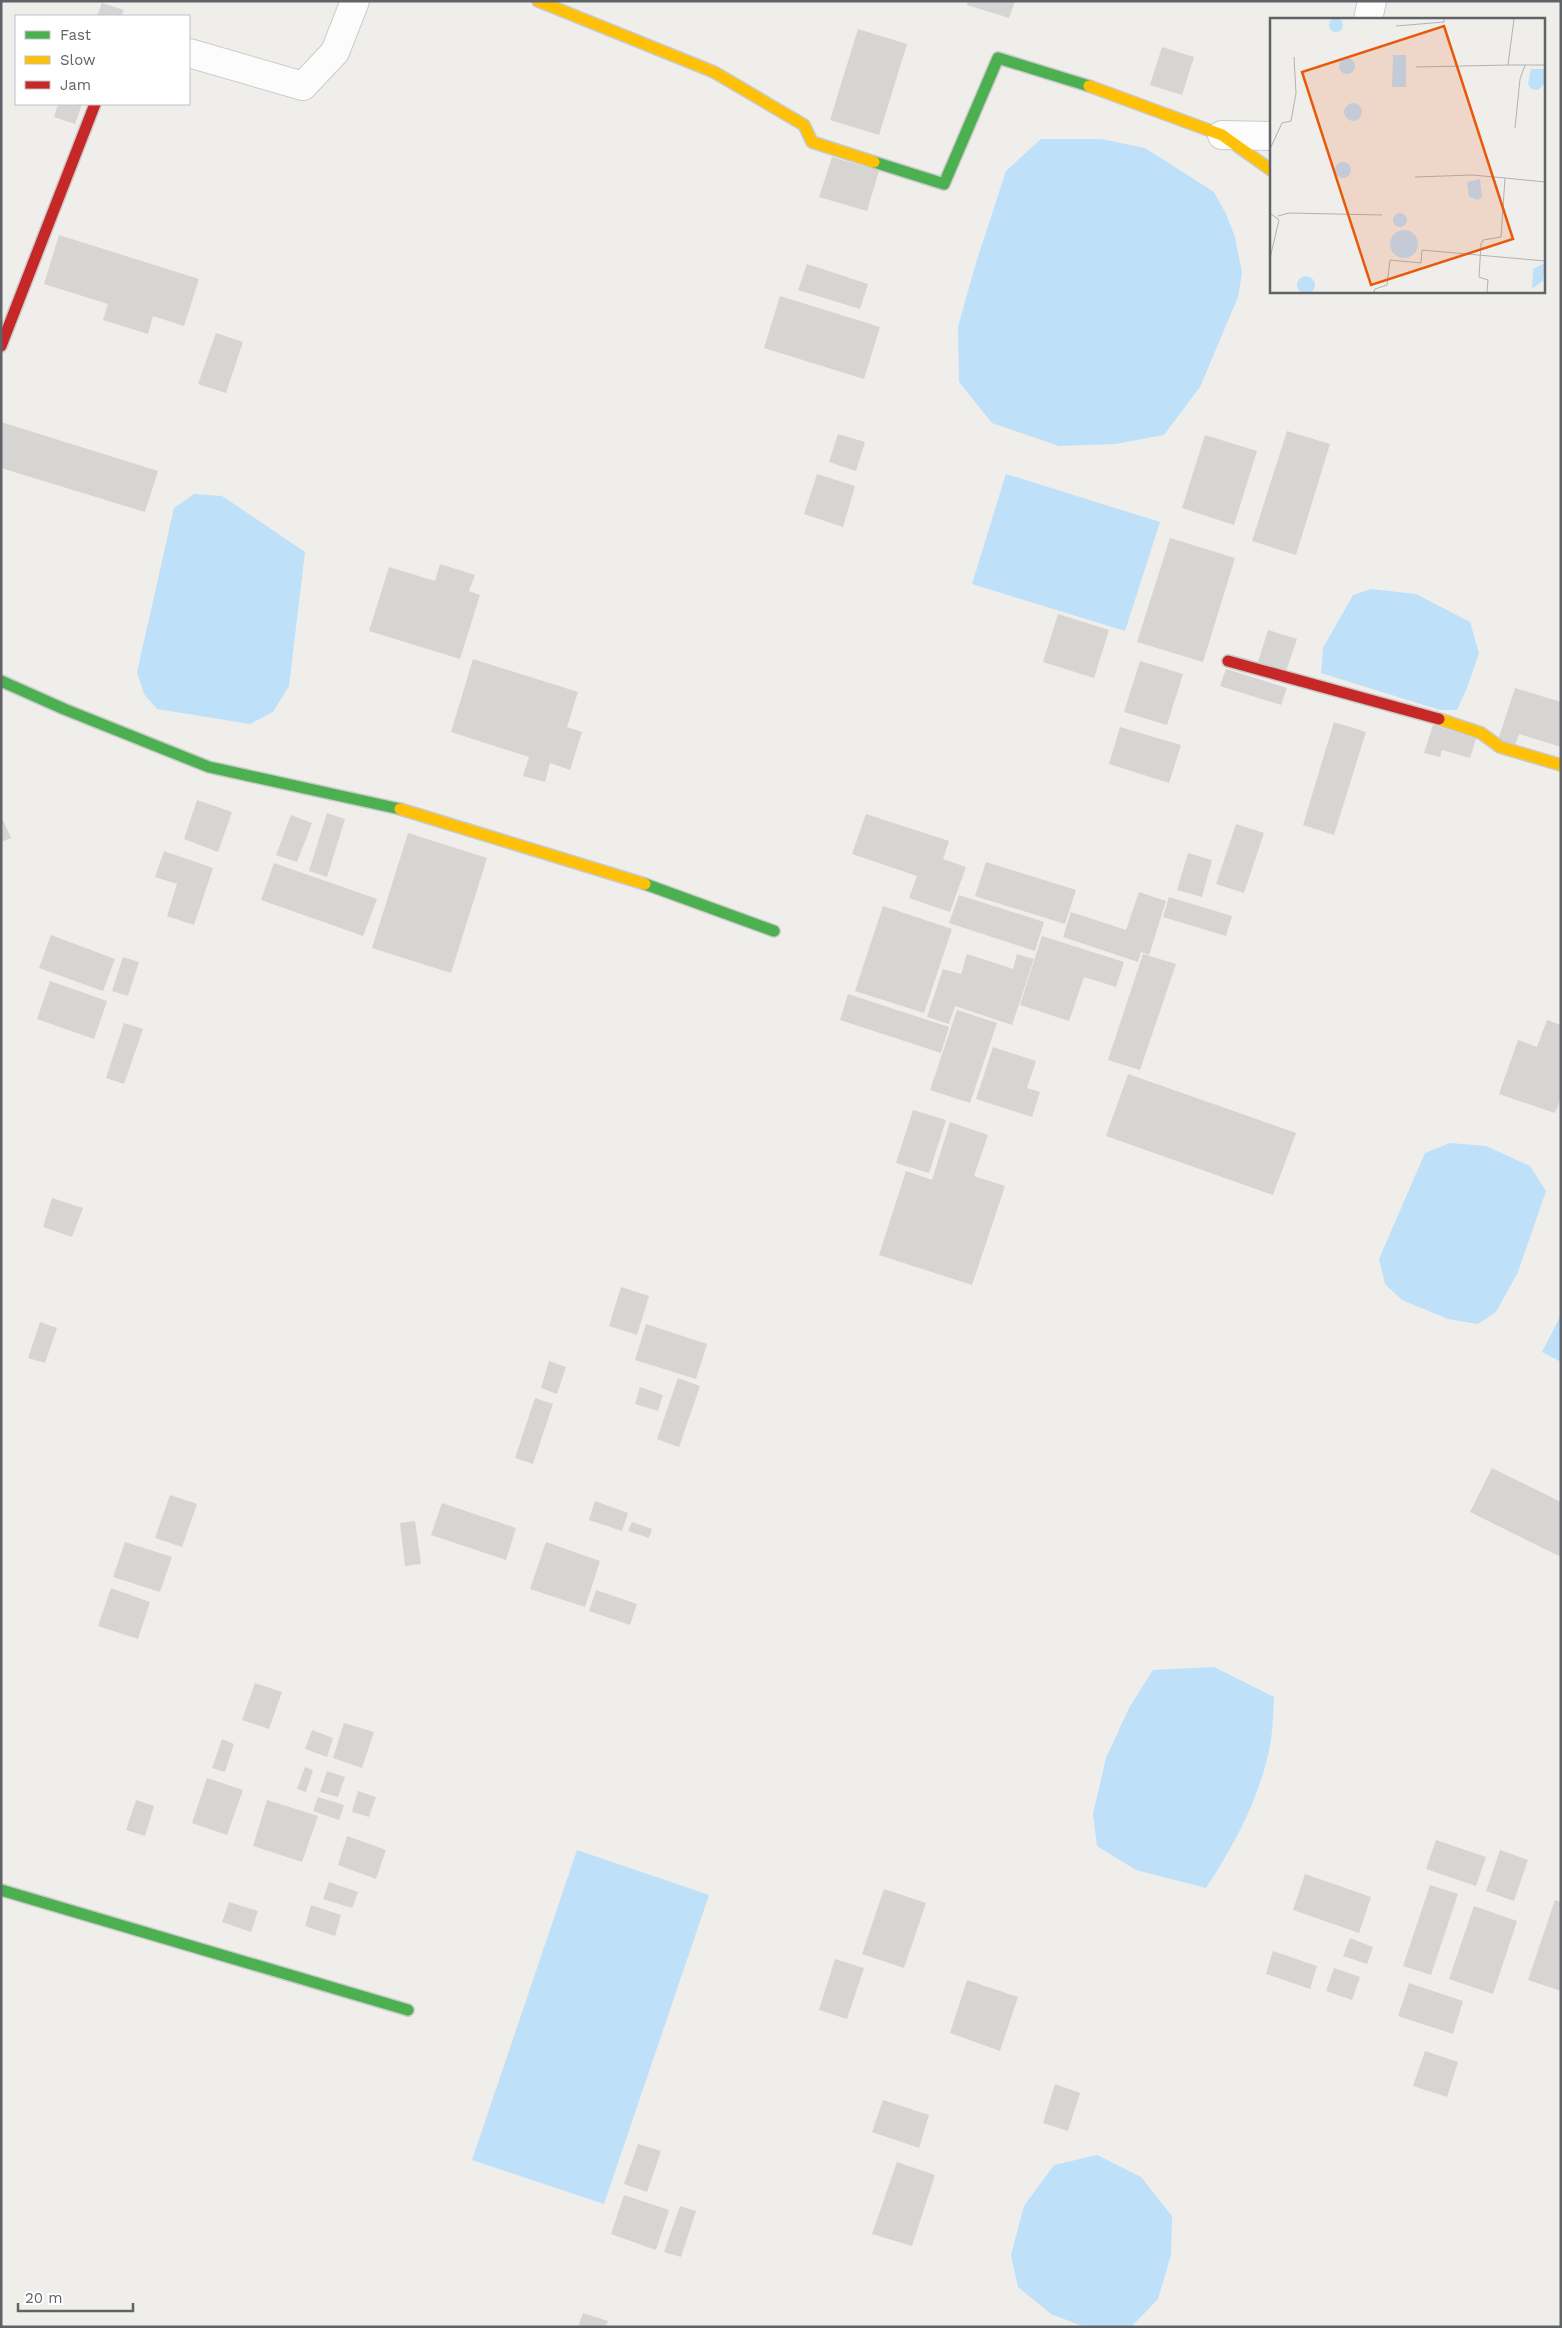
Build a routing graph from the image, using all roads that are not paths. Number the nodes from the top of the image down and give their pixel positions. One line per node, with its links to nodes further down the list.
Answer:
1 (355, 1): 5 (street)
2 (538, 1): 7 (street)
3 (1372, 1): 4 (street)
4 (1368, 18)
5 (190, 53)
6 (95, 105): 10 (street)
7 (1222, 135): 8 (street); 9 (street)
8 (1270, 136)
9 (1270, 169)
10 (1, 346)
11 (1228, 661): 13 (street)
12 (1, 681): 14 (street)
13 (1561, 765)
14 (774, 931)
15 (1, 1890): 16 (street)
16 (408, 2010)

